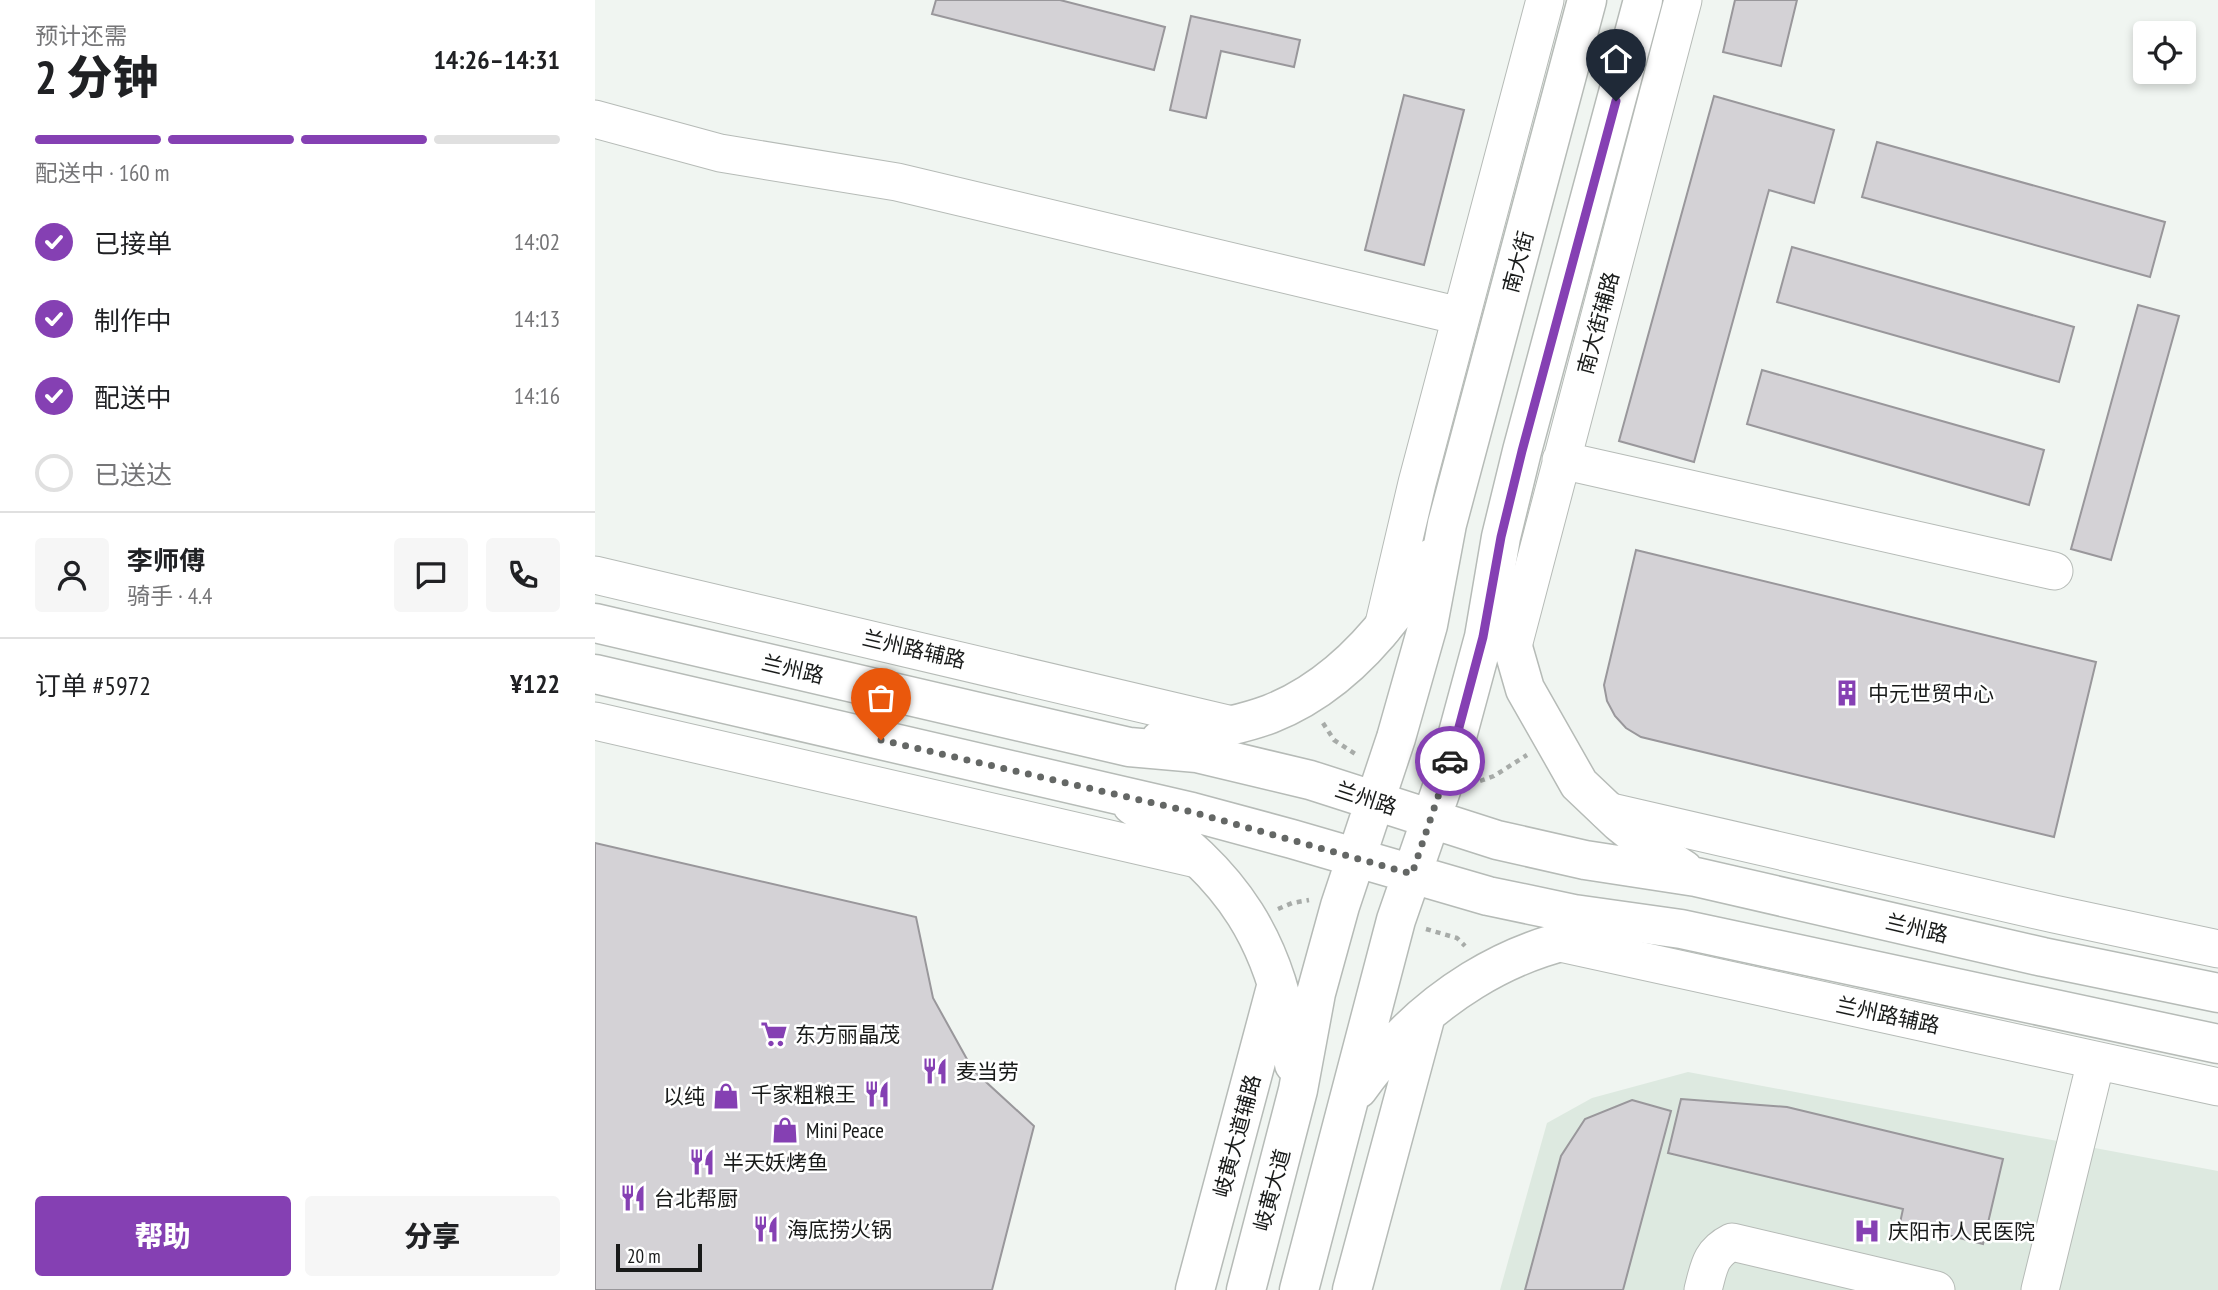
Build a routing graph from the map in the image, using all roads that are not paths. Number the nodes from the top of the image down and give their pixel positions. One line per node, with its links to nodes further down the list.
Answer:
1 (1545, 0): 6 (street)
2 (1587, 0): 8 (main road, 南大街)
3 (1643, 0): 9 (main road)
4 (1683, 0): 7 (street, 南大街辅路)
5 (595, 119): 6 (street)
6 (1460, 316): 13 (street)
7 (1562, 460): 10 (street); 14 (street, 南大街辅路)
8 (1447, 524): 13 (main road); 20 (main road, 岐黄大道)
9 (1501, 537): 14 (main road); 22 (main road)
10 (2054, 572)
11 (595, 575): 17 (street, 兰州路辅路)
12 (595, 623): 18 (main road, 兰州路)
13 (1383, 628): 17 (main road)
14 (1513, 646): 21 (main road)
15 (595, 674): 19 (main road)
16 (595, 721): 24 (street)
17 (1232, 724): 18 (main road)
18 (1129, 747): 20 (main road, 兰州路)
19 (1115, 793): 23 (main road); 24 (main road)
20 (1375, 801): 22 (main road, 兰州路); 23 (main road, 岐黄大道)
21 (1607, 811): 26 (main road); 29 (street)
22 (1431, 819): 25 (main road); 26 (main road, 兰州路)
23 (1356, 858): 25 (main road); 36 (main road, 岐黄大道)
24 (1202, 860): 30 (main road)
25 (1412, 874): 27 (main road); 37 (main road)
26 (1696, 877): 31 (main road, 兰州路)
27 (1681, 929): 28 (main road); 33 (main road)
28 (1559, 943): 32 (main road); 34 (street, 兰州路辅路)
29 (2218, 949)
30 (1277, 982): 36 (main road); 38 (main road, 岐黄大道辅路)
31 (2218, 993)
32 (1427, 1012): 37 (main road); 41 (main road)
33 (2218, 1044)
34 (2096, 1061): 35 (street, 兰州路辅路); 44 (street)
35 (2218, 1087)
36 (1298, 1090): 39 (main road, 岐黄大道)
37 (1349, 1102): 40 (main road)
38 (1195, 1290)
39 (1246, 1290)
40 (1299, 1290)
41 (1352, 1290)
42 (1703, 1290): 43 (street)
43 (1936, 1290)
44 (2040, 1290)

